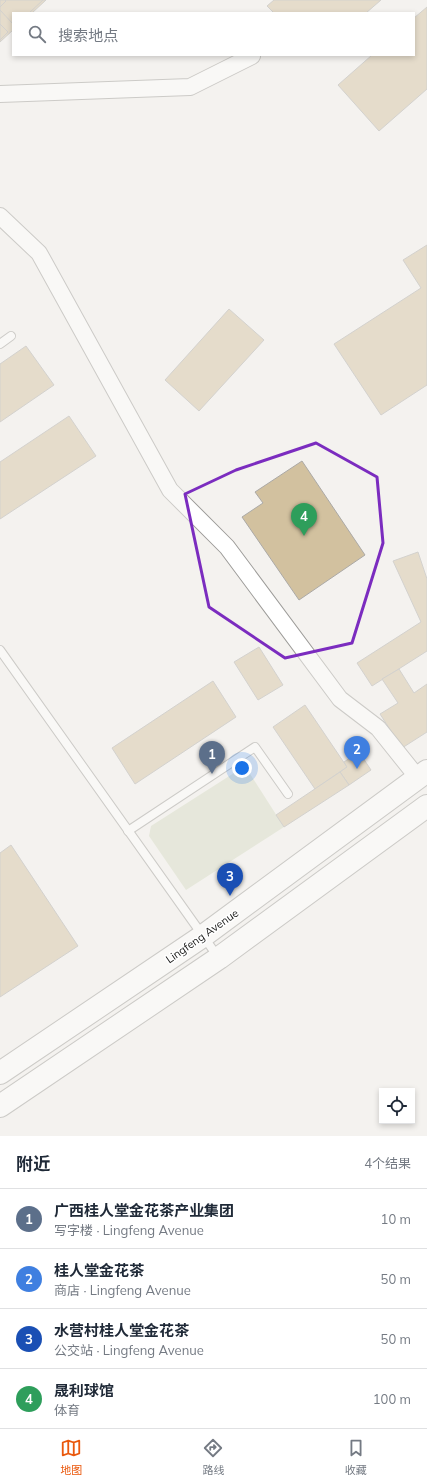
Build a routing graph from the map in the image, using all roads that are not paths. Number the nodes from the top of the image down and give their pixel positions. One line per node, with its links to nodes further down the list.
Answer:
1 (252, 56): 2 (street)
2 (0, 94)
3 (0, 216): 7 (street)
4 (11, 336): 5 (lane)
5 (0, 344)
6 (0, 650): 10 (lane)
7 (422, 774): 11 (main road, Lingfeng Avenue)
8 (288, 794): 10 (lane)
9 (427, 806): 12 (main road)
10 (128, 830): 11 (lane)
11 (203, 936): 12 (lane); 13 (main road, Lingfeng Avenue)
12 (219, 958): 14 (main road)
13 (0, 1073)
14 (0, 1106)

